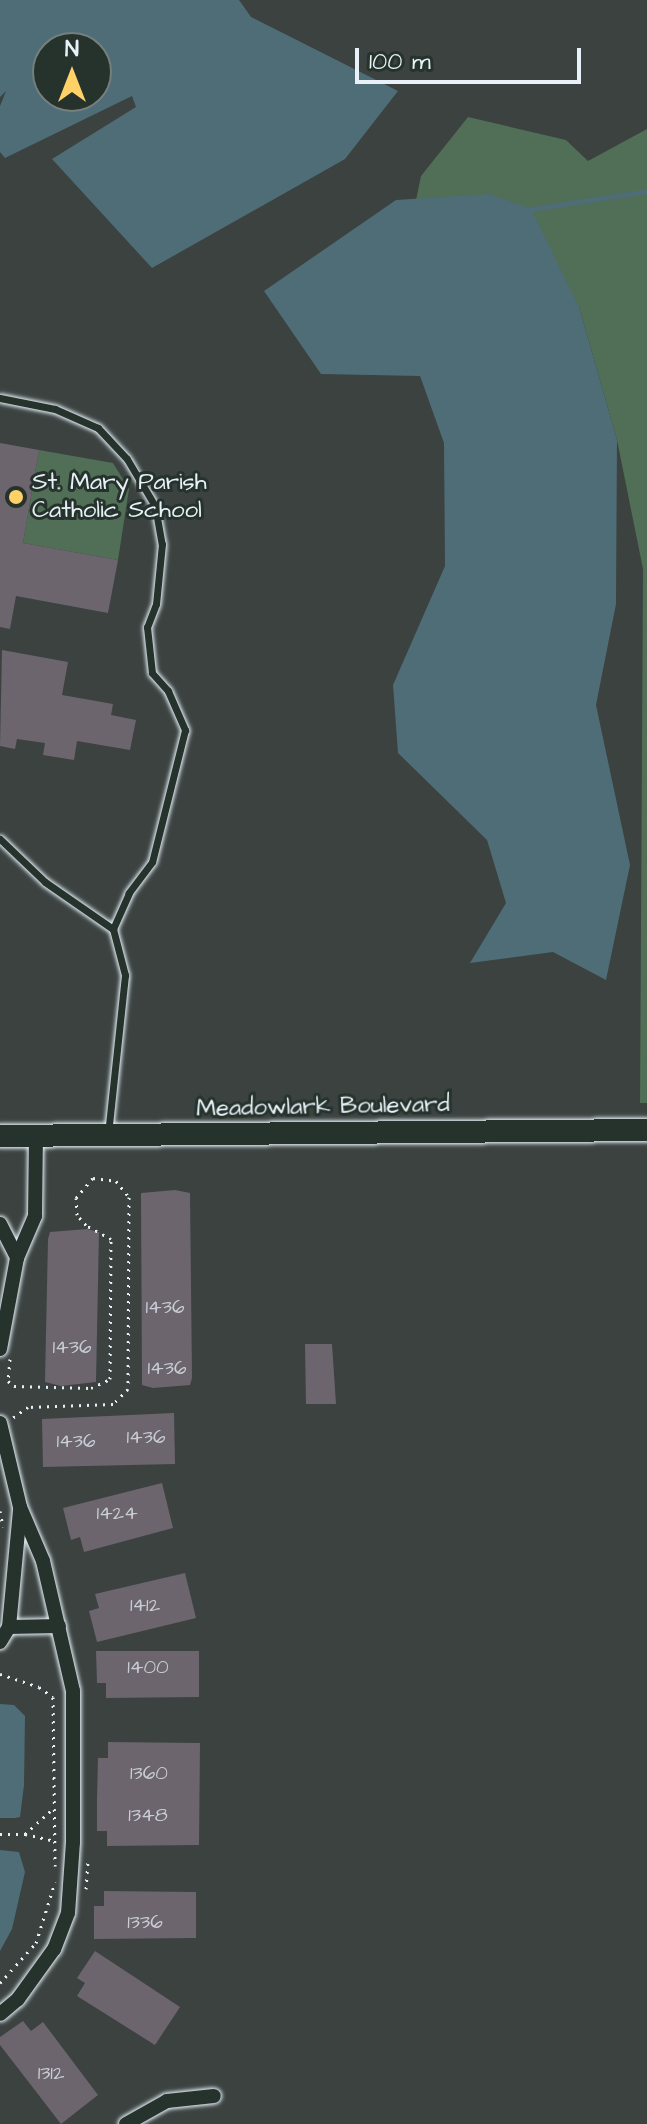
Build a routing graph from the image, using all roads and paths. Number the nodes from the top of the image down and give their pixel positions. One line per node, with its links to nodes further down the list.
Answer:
1 (0, 398): 3 (lane)
2 (0, 839): 3 (lane)
3 (113, 929): 5 (lane)
4 (647, 1130): 5 (street, Meadowlark Boulevard)
5 (108, 1135): 7 (street, Meadowlark Boulevard)
6 (0, 1136): 7 (street, Meadowlark Boulevard)
7 (36, 1136): 9 (street)
8 (0, 1224): 9 (street)
9 (17, 1258): 10 (street)
10 (5, 1309): 11 (street)
11 (0, 1349)
12 (8, 1381): 13 (path)
13 (7, 1426): 14 (street)
14 (20, 1507): 15 (street); 16 (street)
15 (59, 1626): 16 (street); 26 (street)
16 (9, 1627): 17 (street)
17 (0, 1642)
18 (0, 1674): 19 (path)
19 (55, 1807): 21 (path); 22 (path)
20 (0, 1834): 21 (path)
21 (25, 1834): 22 (path)
22 (55, 1841): 25 (path)
23 (88, 1853): 24 (path)
24 (82, 1899)
25 (0, 1983)
26 (0, 2014)
27 (214, 2096): 28 (street)
28 (126, 2124)

